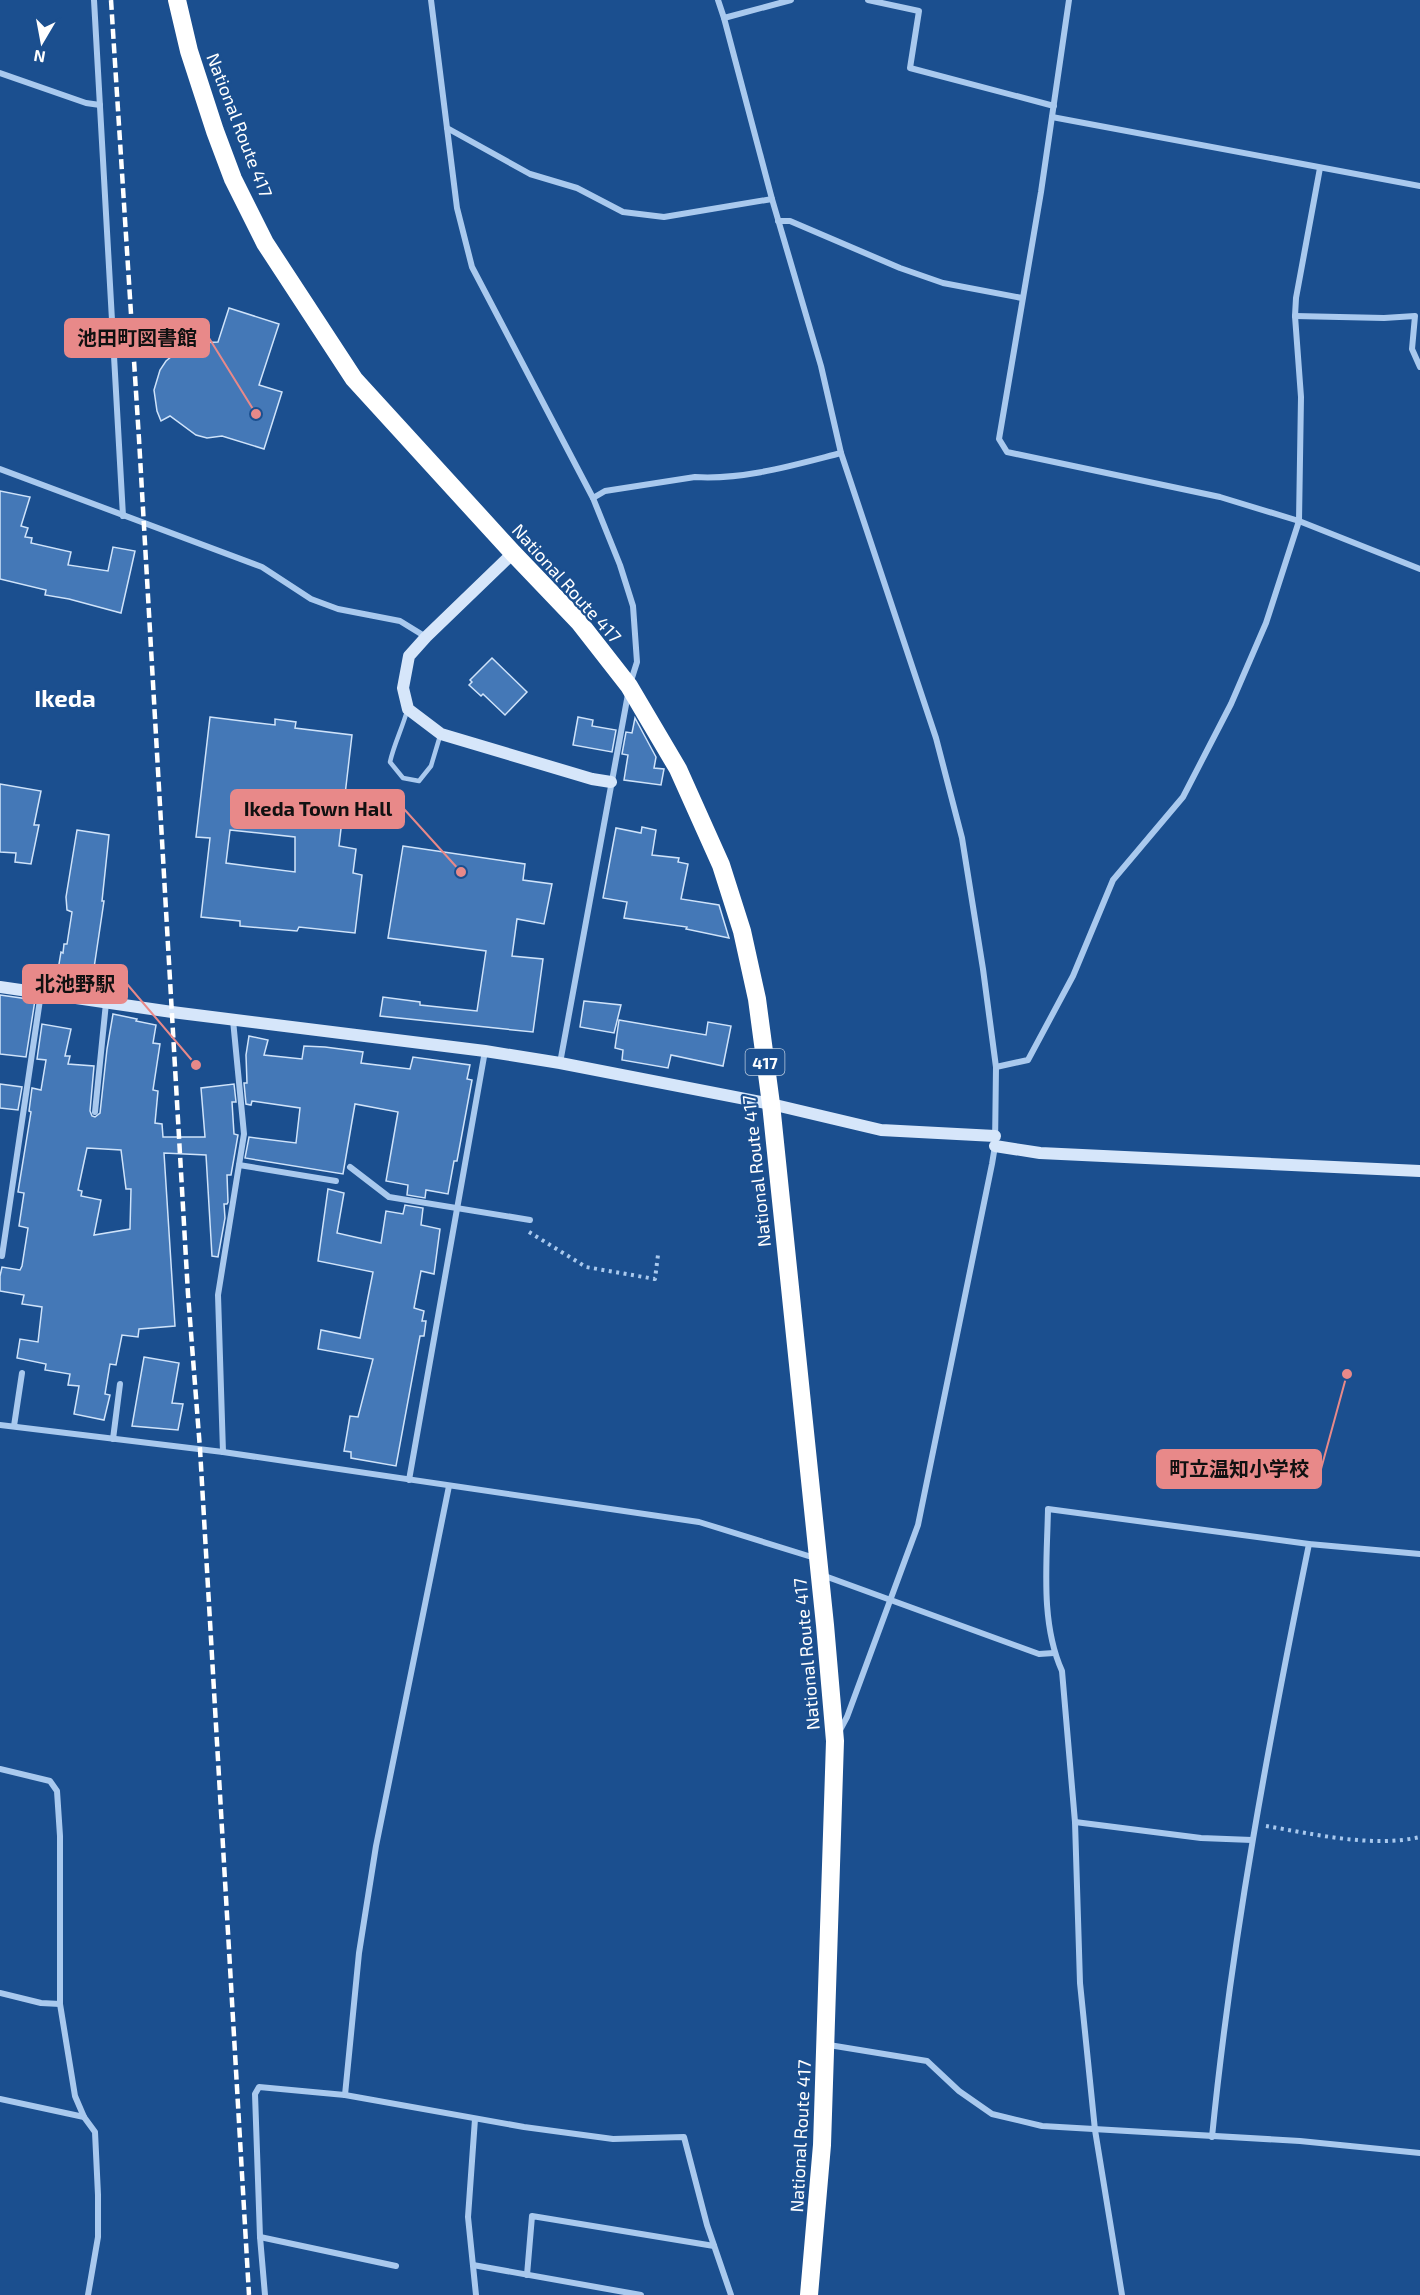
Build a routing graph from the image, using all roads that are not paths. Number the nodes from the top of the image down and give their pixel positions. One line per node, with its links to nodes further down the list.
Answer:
1 (94, 0): 10 (street)
2 (177, 0): 26 (highway, National Route 417 / 417)
3 (430, 0): 13 (street)
4 (718, 0): 8 (street)
5 (791, 0): 8 (street)
6 (868, 0): 11 (street)
7 (1070, 0): 11 (street)
8 (724, 18): 16 (street)
9 (0, 74): 10 (street)
10 (100, 105): 24 (street)
11 (1054, 106): 12 (street)
12 (1052, 117): 14 (street); 18 (street)
13 (447, 128): 16 (street); 23 (street)
14 (1320, 168): 15 (street); 19 (street)
15 (1420, 186)
16 (772, 199): 17 (street)
17 (778, 221): 18 (street); 21 (street)
18 (1022, 298): 25 (street)
19 (1295, 316): 20 (street); 25 (street)
20 (1420, 367)
21 (841, 453): 23 (street); 39 (street)
22 (0, 469): 24 (street)
23 (594, 498): 29 (street)
24 (123, 516): 28 (street)
25 (1299, 521): 27 (street); 39 (street)
26 (513, 554): 28 (street); 29 (highway, National Route 417 / 417)
27 (1420, 569)
28 (426, 637): 30 (street)
29 (629, 686): 32 (street); 40 (highway, National Route 417 / 417)
30 (408, 709): 31 (street); 31 (lane)
31 (441, 734): 32 (street)
32 (611, 782): 38 (street)
33 (0, 987): 34 (street)
34 (41, 993): 35 (street); 49 (street)
35 (106, 1002): 36 (street); 41 (street)
36 (233, 1020): 37 (street); 43 (street)
37 (485, 1051): 38 (street); 47 (street)
38 (560, 1063): 40 (street)
39 (996, 1067): 42 (street)
40 (771, 1104): 42 (street); 60 (highway, National Route 417 / 417)
41 (95, 1112)
42 (995, 1141): 45 (street); 61 (street)
43 (239, 1166): 46 (street); 55 (street)
44 (350, 1167): 47 (street)
45 (1420, 1171)
46 (336, 1181)
47 (457, 1208): 48 (street); 56 (street)
48 (530, 1220)
49 (2, 1256)
50 (22, 1373): 53 (street)
51 (120, 1384): 54 (street)
52 (0, 1425): 53 (street)
53 (14, 1426): 54 (street)
54 (113, 1439): 55 (street)
55 (223, 1452): 56 (street)
56 (409, 1480): 57 (street)
57 (449, 1486): 60 (street); 70 (street)
58 (1309, 1544): 59 (street); 62 (street); 66 (street)
59 (1420, 1554)
60 (819, 1566): 61 (street); 63 (highway, National Route 417 / 417)
61 (891, 1598): 62 (street); 63 (street)
62 (1054, 1653): 65 (street)
63 (834, 1741): 69 (highway, National Route 417 / 417)
64 (0, 1769): 68 (street)
65 (1075, 1822): 66 (street); 74 (street)
66 (1252, 1839): 75 (street)
67 (0, 1993): 68 (street)
68 (60, 2004): 72 (street)
69 (826, 2044): 74 (street); 87 (highway, National Route 417 / 417)
70 (345, 2095): 73 (street); 77 (street)
71 (0, 2099): 72 (street)
72 (84, 2117): 82 (street)
73 (475, 2119): 78 (street); 79 (street)
74 (1095, 2130): 75 (street); 88 (street)
75 (1212, 2137): 76 (street)
76 (1420, 2153)
77 (260, 2237): 80 (street); 83 (street)
78 (714, 2246): 81 (street); 86 (street)
79 (473, 2265): 81 (street); 84 (street)
80 (396, 2266)
81 (527, 2275): 85 (street)
82 (88, 2295)
83 (265, 2295)
84 (476, 2295)
85 (641, 2295)
86 (731, 2295)
87 (809, 2295)
88 (1122, 2295)

